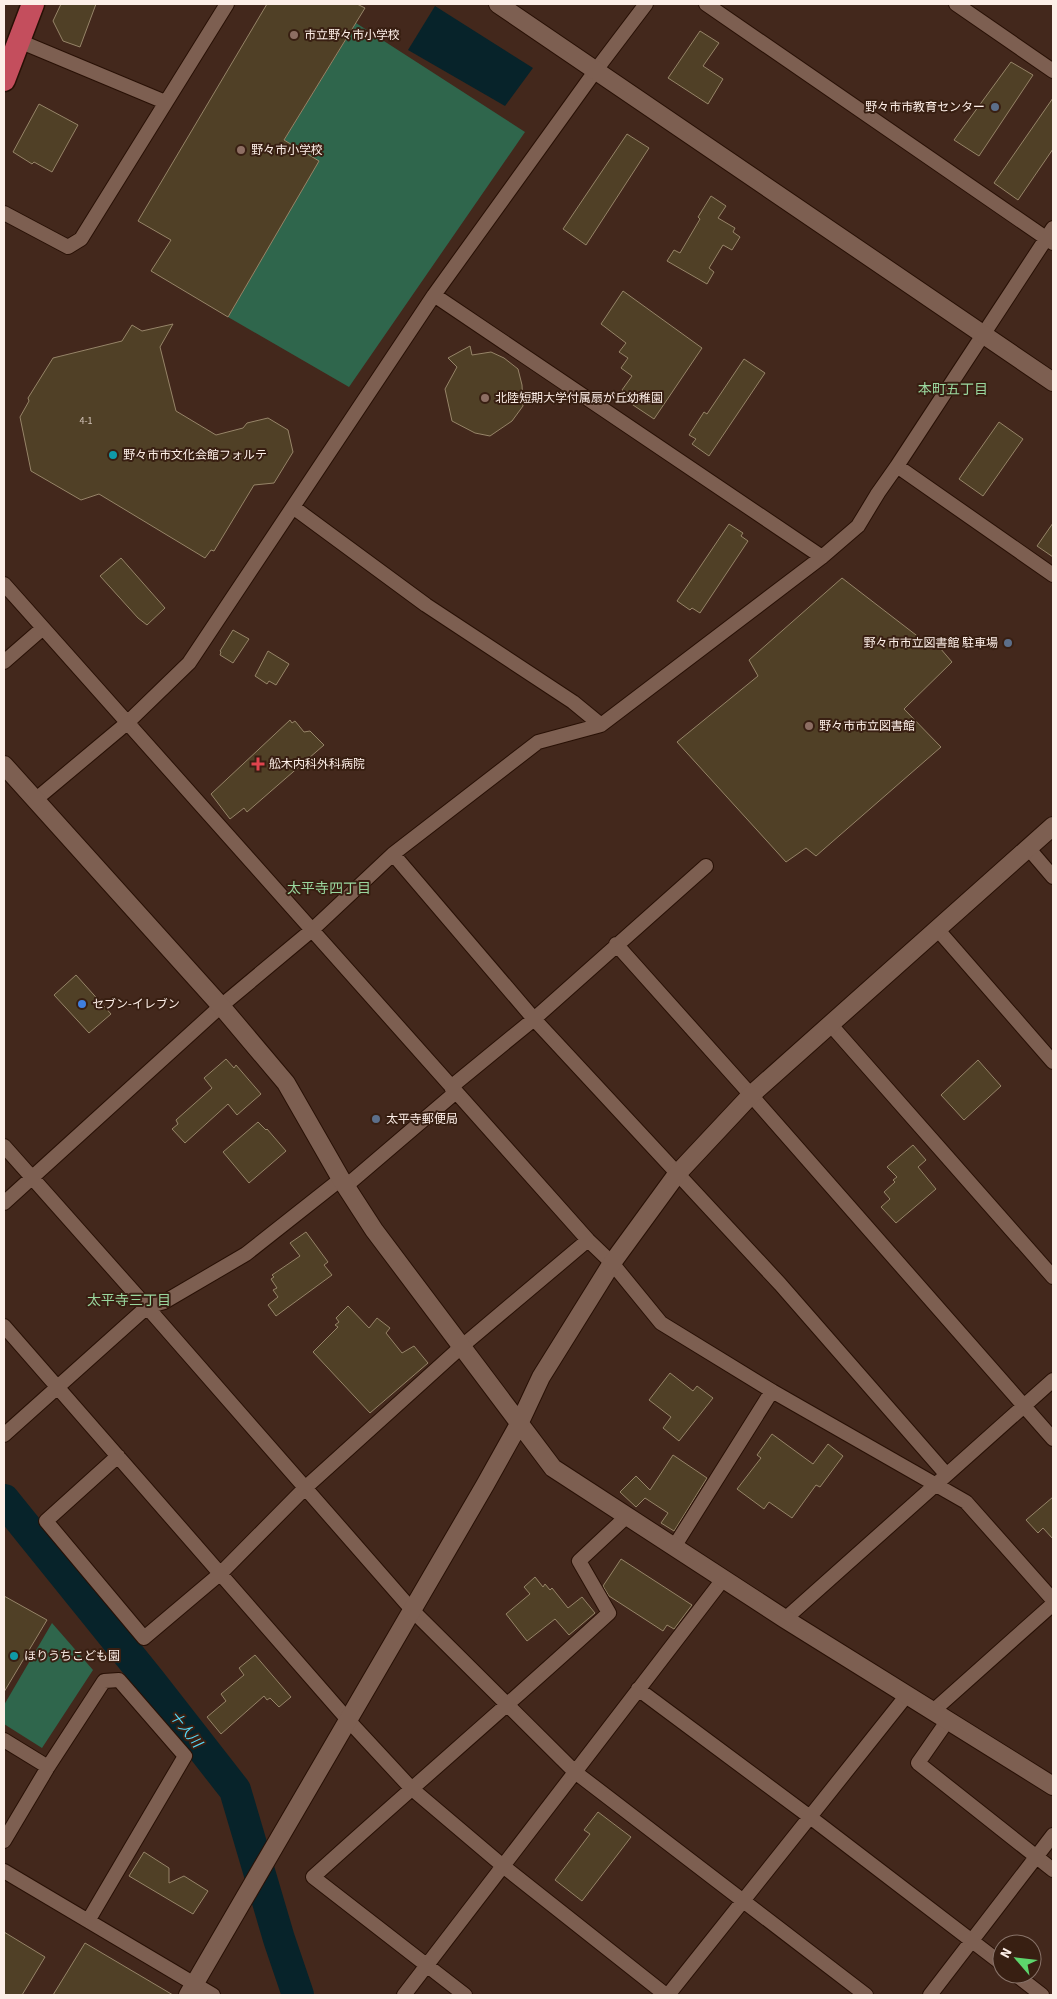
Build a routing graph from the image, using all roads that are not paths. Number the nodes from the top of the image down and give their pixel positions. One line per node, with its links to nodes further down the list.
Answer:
1 (33, 4): 7 (highway)
2 (227, 4): 11 (street)
3 (498, 4): 8 (street)
4 (646, 4): 8 (street)
5 (706, 4): 13 (street)
6 (956, 4): 9 (street)
7 (19, 41): 10 (highway); 11 (street)
8 (596, 70): 14 (street); 15 (street)
9 (1053, 71)
10 (4, 80)
11 (165, 102): 12 (street)
12 (4, 213)
13 (1051, 236): 15 (street)
14 (434, 296): 18 (street); 19 (street)
15 (982, 333): 16 (street); 17 (street)
16 (1053, 382)
17 (897, 466): 19 (street); 20 (street)
18 (293, 507): 24 (street); 25 (street)
19 (822, 556): 25 (street)
20 (1053, 575)
21 (4, 584): 22 (street)
22 (43, 628): 23 (street); 24 (street)
23 (4, 662)
24 (128, 723): 27 (street); 33 (street)
25 (601, 725): 30 (street)
26 (4, 765): 27 (street)
27 (35, 800): 36 (street)
28 (1053, 826): 29 (street)
29 (1028, 849): 32 (street); 34 (street)
30 (393, 854): 33 (street); 37 (street)
31 (706, 866): 35 (street)
32 (1053, 877)
33 (312, 930): 36 (street); 40 (street)
34 (938, 930): 38 (street); 39 (street)
35 (616, 944): 37 (street); 41 (street)
36 (221, 1006): 44 (street); 45 (street)
37 (534, 1019): 40 (street); 43 (street)
38 (830, 1024): 41 (street); 49 (street)
39 (1053, 1062)
40 (454, 1089): 45 (street); 47 (street)
41 (751, 1095): 43 (street); 56 (street)
42 (4, 1146): 44 (street)
43 (677, 1174): 48 (street); 61 (street)
44 (31, 1176): 46 (street); 50 (street)
45 (344, 1182): 50 (street); 52 (street)
46 (4, 1203)
47 (588, 1240): 48 (street); 52 (street)
48 (612, 1263): 55 (street); 57 (street)
49 (1053, 1277)
50 (148, 1307): 54 (street); 63 (street)
51 (4, 1326): 54 (street)
52 (461, 1347): 57 (street); 63 (street)
53 (1053, 1380): 56 (street)
54 (58, 1386): 58 (street); 60 (street)
55 (772, 1391): 62 (street); 65 (street)
56 (1024, 1407): 59 (street); 61 (street)
57 (519, 1424): 64 (street); 70 (street)
58 (4, 1435)
59 (1053, 1439)
60 (118, 1456): 66 (street); 66 (street)
61 (946, 1474): 62 (street)
62 (935, 1484): 68 (street); 71 (street)
63 (305, 1488): 66 (street); 70 (street)
64 (626, 1517): 65 (street); 74 (street)
65 (674, 1547): 67 (street)
66 (221, 1573): 76 (street)
67 (724, 1578): 71 (street); 72 (street)
68 (1053, 1600)
69 (1053, 1604): 75 (street)
70 (413, 1611): 74 (street); 76 (street)
71 (785, 1619): 73 (street)
72 (638, 1689): 80 (street); 83 (street)
73 (907, 1695): 75 (street); 83 (street)
74 (508, 1705): 80 (street); 82 (street)
75 (933, 1711): 77 (street)
76 (348, 1720): 82 (street); 96 (street)
77 (948, 1720): 81 (street); 86 (street)
78 (4, 1740): 79 (street)
79 (48, 1767): 85 (street); 91 (street)
80 (575, 1772): 87 (street); 90 (street)
81 (1053, 1786)
82 (411, 1788): 87 (street); 94 (street)
83 (810, 1817): 90 (street); 92 (street)
84 (1053, 1834): 86 (street)
85 (4, 1841)
86 (1036, 1856): 88 (street); 92 (street)
87 (503, 1866): 94 (street); 100 (street)
88 (1053, 1870)
89 (4, 1871): 91 (street)
90 (743, 1901): 100 (street); 101 (street)
91 (88, 1921): 96 (street)
92 (972, 1940): 93 (street); 102 (street)
93 (992, 1956)
94 (427, 1965): 98 (street); 99 (street)
95 (1028, 1984): 103 (street)
96 (191, 1989): 97 (street)
97 (213, 1995)
98 (404, 1995)
99 (465, 1995)
100 (667, 1995)
101 (866, 1995)
102 (930, 1995)
103 (1042, 1995)

